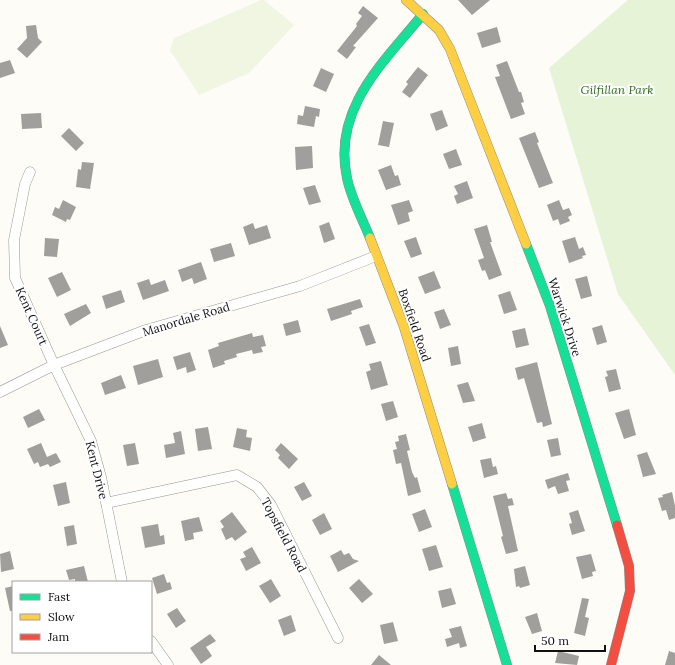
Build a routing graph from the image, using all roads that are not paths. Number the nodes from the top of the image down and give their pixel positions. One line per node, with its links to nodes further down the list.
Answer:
1 (406, 0): 2 (street, Warwick Drive)
2 (423, 14): 4 (street, Boxfield Road); 13 (street, Warwick Drive)
3 (30, 172): 5 (street, Kent Court)
4 (376, 256): 5 (street, Manordale Road); 12 (street, Boxfield Road)
5 (54, 365): 6 (street, Manordale Road); 7 (street, Kent Drive)
6 (0, 392)
7 (106, 503): 8 (street, Kent Drive); 9 (street, Topsfield Road)
8 (122, 581)
9 (338, 638)
10 (152, 643): 11 (street)
11 (168, 665)
12 (507, 665)
13 (611, 665)

